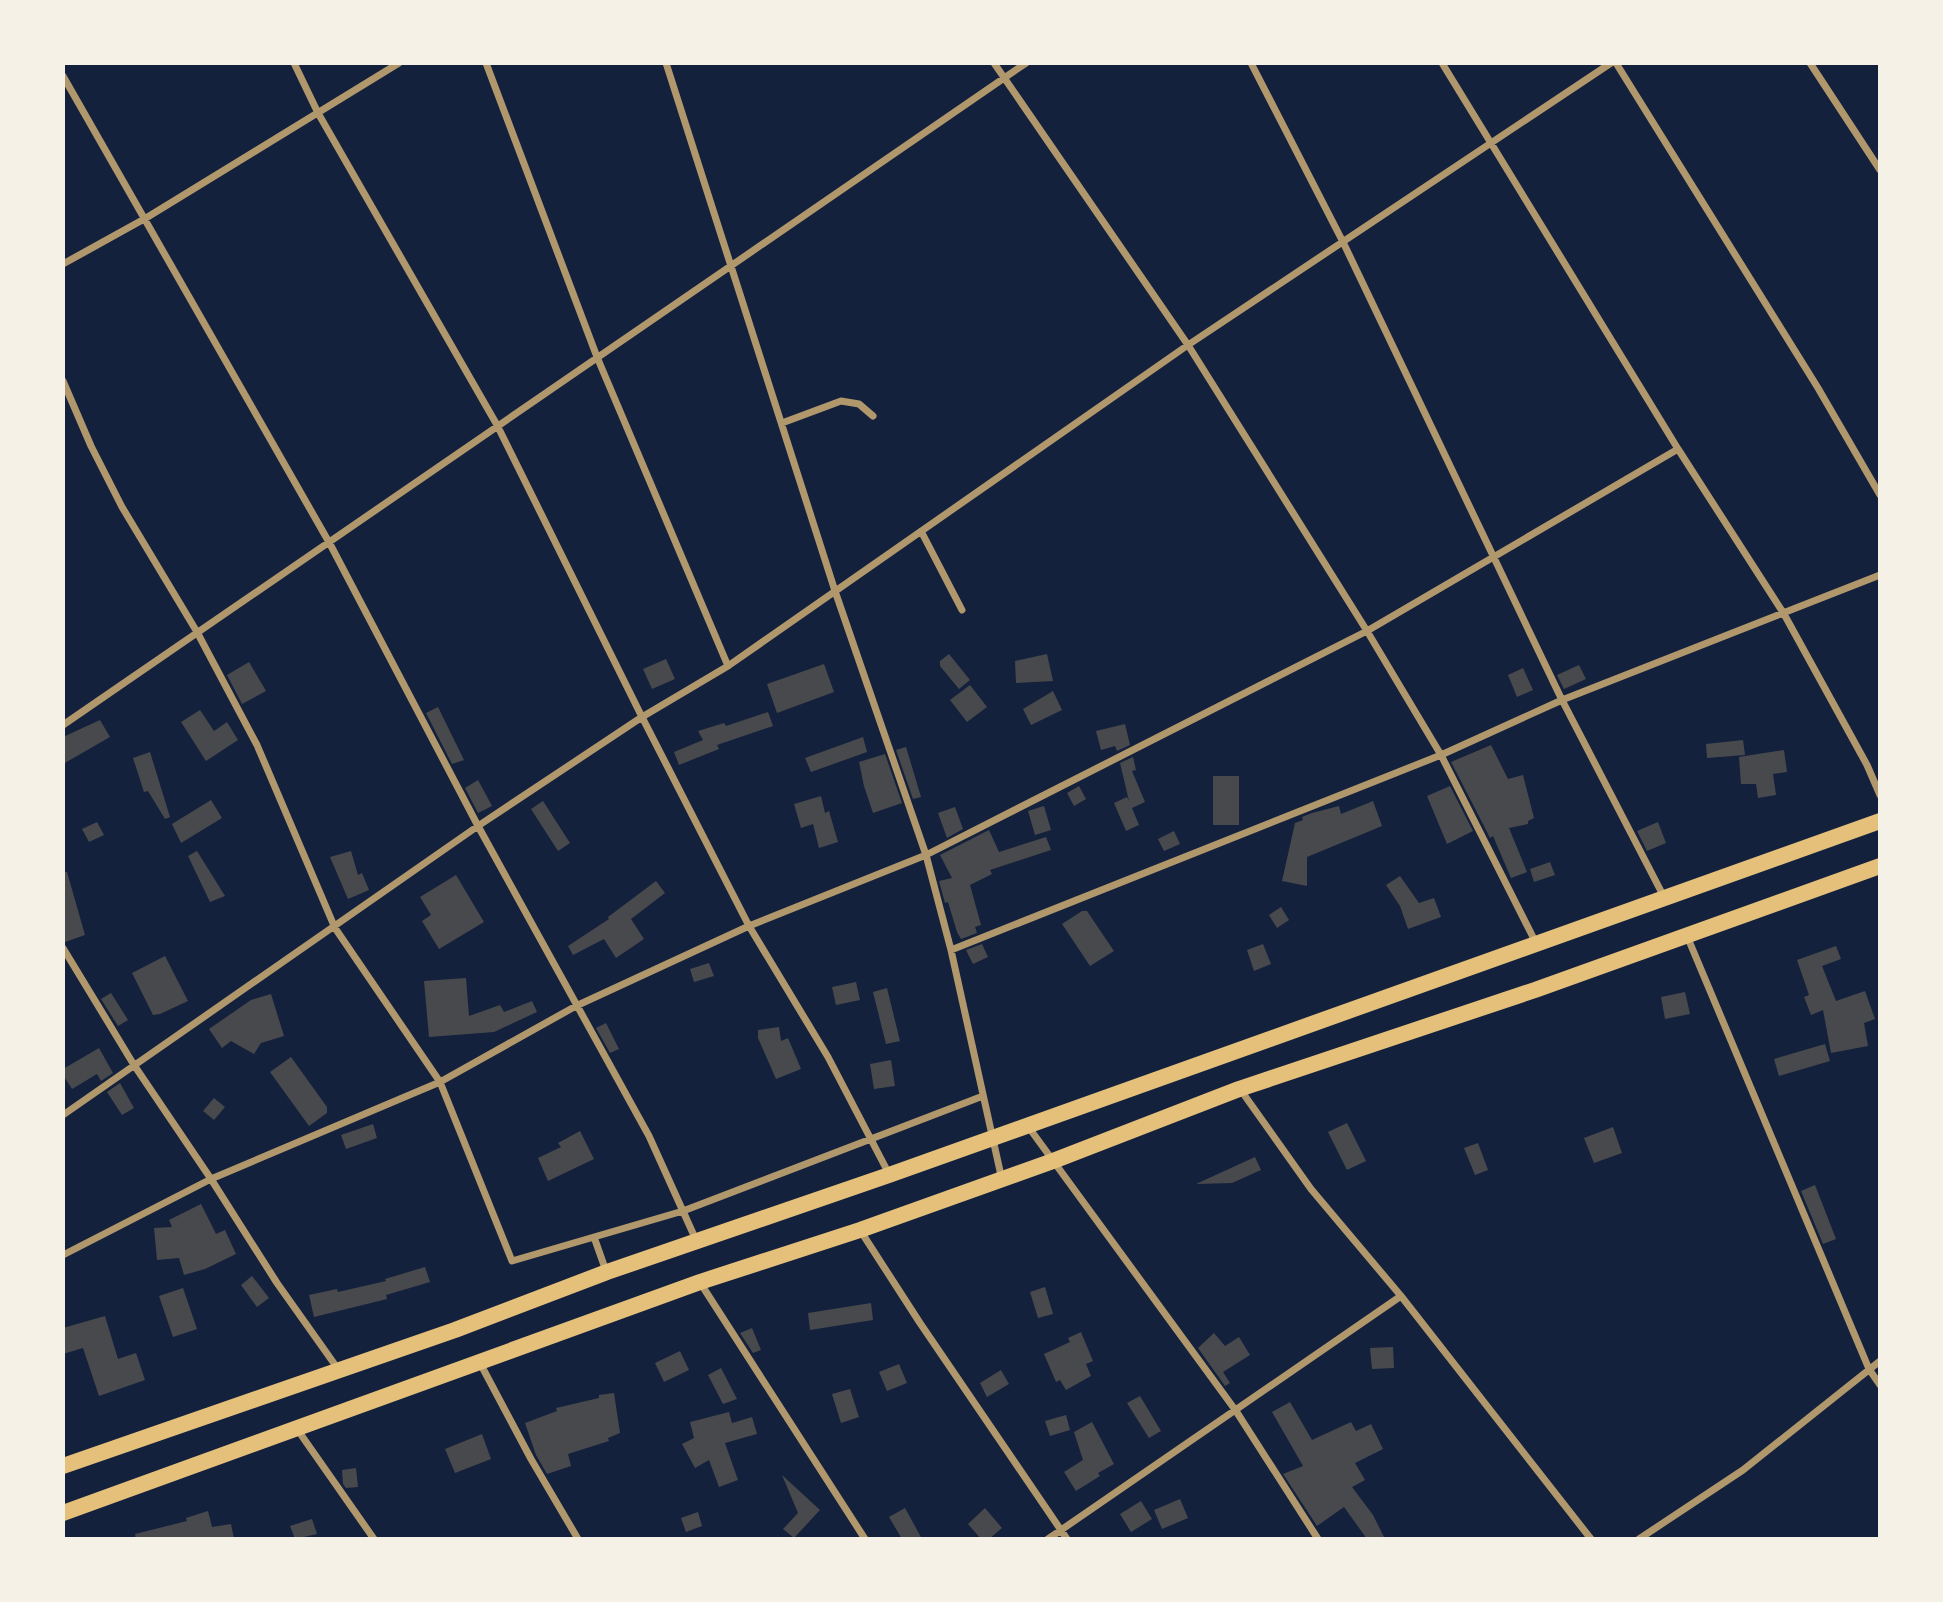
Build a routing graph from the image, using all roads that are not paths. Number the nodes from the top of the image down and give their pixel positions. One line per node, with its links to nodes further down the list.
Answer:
1 (294, 63): 13 (street)
2 (399, 63): 13 (street)
3 (486, 63): 21 (street)
4 (666, 63): 19 (street)
5 (993, 63): 12 (street)
6 (1026, 63): 12 (street)
7 (1251, 63): 17 (street)
8 (1442, 63): 14 (street)
9 (1614, 63): 14 (street); 27 (street)
10 (1810, 63): 15 (street)
11 (63, 76): 16 (street)
12 (1004, 78): 19 (street); 20 (street)
13 (318, 113): 16 (street); 25 (street)
14 (1490, 143): 17 (street); 26 (street)
15 (1880, 170)
16 (146, 218): 18 (street); 29 (street)
17 (1343, 242): 20 (street); 30 (street)
18 (63, 264)
19 (732, 265): 21 (street); 24 (street)
20 (1188, 345): 28 (street); 35 (street)
21 (597, 357): 25 (street); 37 (street)
22 (63, 381): 36 (street)
23 (873, 416): 24 (street)
24 (782, 423): 32 (street)
25 (497, 425): 29 (street); 39 (street)
26 (1678, 449): 30 (street); 34 (street)
27 (1880, 495)
28 (921, 531): 32 (street); 33 (street)
29 (330, 544): 36 (street); 44 (street)
30 (1494, 557): 35 (street); 38 (street)
31 (1880, 575): 34 (street)
32 (835, 591): 37 (street); 45 (street)
33 (962, 610)
34 (1784, 614): 38 (street); 42 (street)
35 (1367, 631): 41 (street); 45 (street)
36 (197, 632): 40 (street); 49 (street)
37 (728, 666): 39 (street)
38 (1562, 700): 41 (street); 47 (street)
39 (642, 717): 44 (street); 48 (street)
40 (63, 725)
41 (1441, 755): 51 (street); 53 (street)
42 (1880, 795)
43 (1880, 821): 47 (highway)
44 (478, 826): 49 (street); 54 (street)
45 (926, 855): 48 (street); 53 (street)
46 (1880, 866): 50 (highway)
47 (1665, 897): 51 (highway)
48 (749, 926): 54 (street); 62 (street)
49 (335, 928): 55 (street); 56 (street)
50 (1686, 935): 57 (highway); 77 (street)
51 (1536, 943): 60 (highway)
52 (63, 948): 55 (street)
53 (951, 950): 58 (street)
54 (576, 1006): 56 (street); 67 (street)
55 (134, 1065): 59 (street); 65 (street)
56 (440, 1082): 65 (street); 69 (street)
57 (1240, 1088): 63 (highway); 74 (street)
58 (983, 1096): 61 (street); 62 (street)
59 (63, 1115)
60 (1027, 1125): 61 (highway); 63 (street)
61 (992, 1137): 64 (highway); 66 (street)
62 (871, 1141): 64 (street); 67 (street)
63 (1054, 1161): 66 (highway); 80 (street)
64 (889, 1175): 70 (highway)
65 (212, 1179): 71 (street); 78 (street)
66 (1002, 1180): 68 (highway)
67 (683, 1211): 69 (street); 70 (street)
68 (860, 1230): 73 (highway); 84 (street)
69 (594, 1237): 72 (street)
70 (697, 1241): 72 (highway)
71 (63, 1255)
72 (607, 1272): 78 (highway)
73 (699, 1282): 76 (highway); 87 (street)
74 (1401, 1296): 80 (street); 91 (street)
75 (1880, 1361): 77 (street)
76 (480, 1363): 81 (highway); 86 (street)
77 (1869, 1369): 79 (street); 92 (street)
78 (339, 1370): 82 (highway)
79 (1880, 1385)
80 (1236, 1411): 84 (street); 90 (street)
81 (297, 1429): 83 (highway); 85 (street)
82 (63, 1466)
83 (63, 1513)
84 (1061, 1530): 88 (street); 89 (street)
85 (374, 1539)
86 (578, 1539)
87 (865, 1539)
88 (1048, 1539)
89 (1068, 1539)
90 (1318, 1539)
91 (1591, 1539)
92 (1640, 1539)

